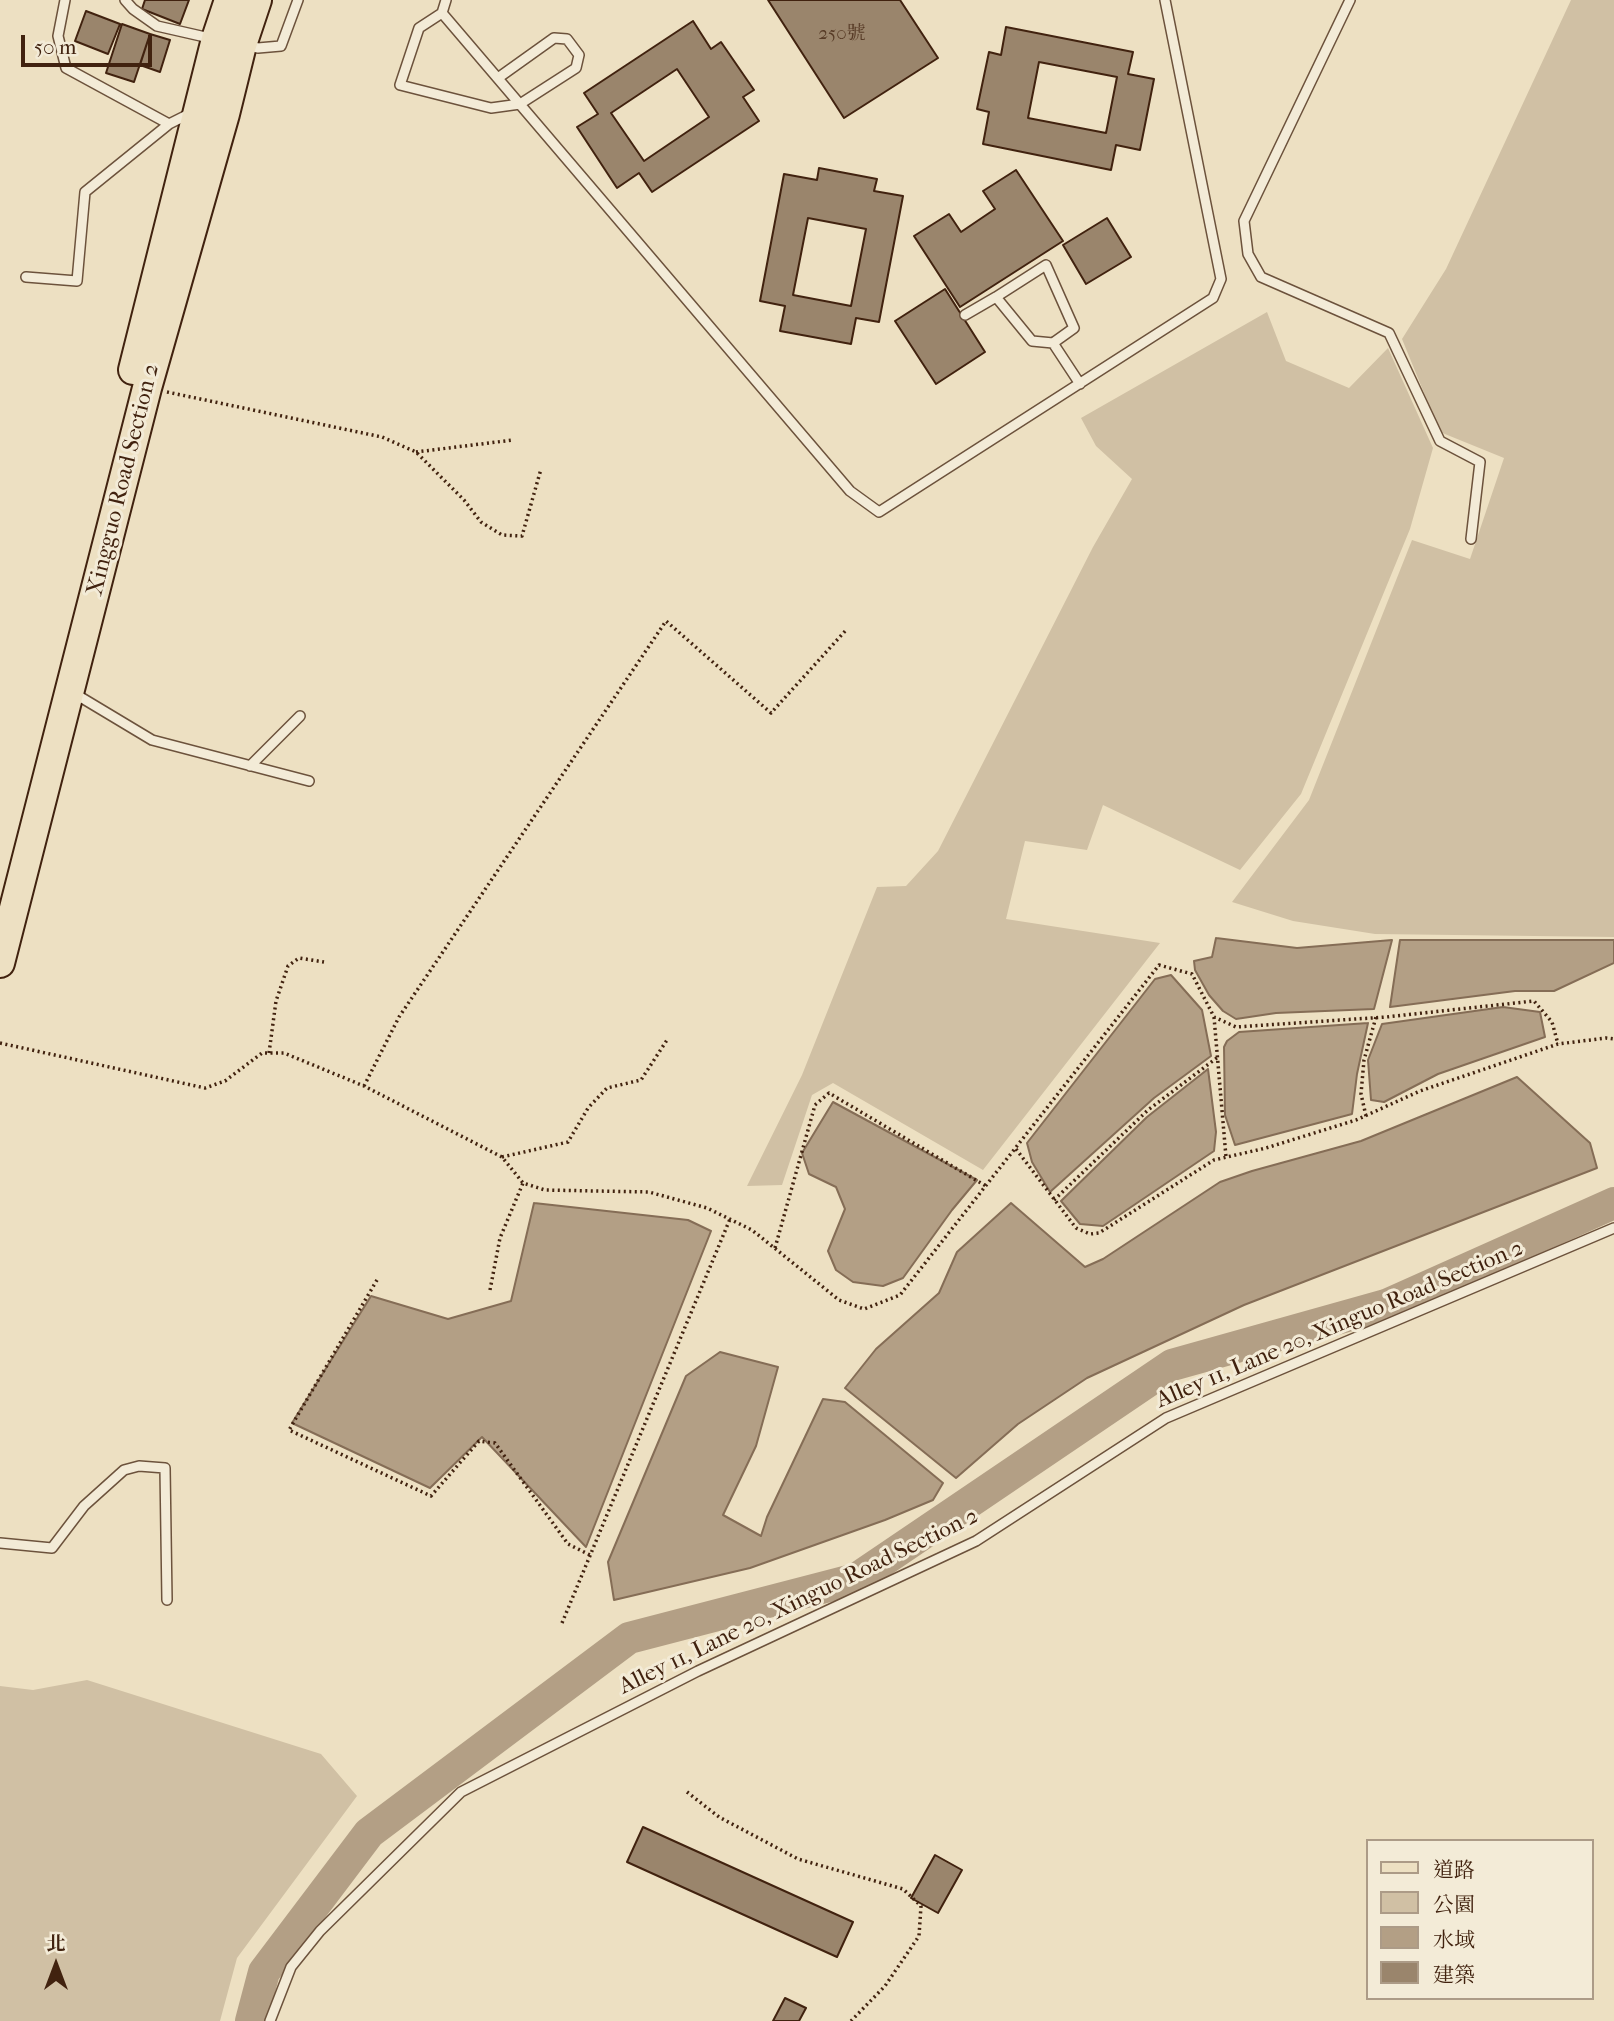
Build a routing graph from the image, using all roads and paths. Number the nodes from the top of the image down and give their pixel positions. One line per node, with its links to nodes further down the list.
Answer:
1 (65, 0): 14 (lane)
2 (125, 0): 10 (lane)
3 (229, 0): 10 (main road, Xingguo Road Section 2)
4 (257, 0): 10 (main road, Xingguo Road Section 2)
5 (298, 0): 10 (lane)
6 (446, 0): 9 (lane)
7 (1165, 0): 19 (lane)
8 (1350, 0): 24 (lane)
9 (442, 13): 11 (lane); 12 (lane)
10 (229, 42): 13 (main road, Xingguo Road Section 2); 20 (main road, Xingguo Road Section 2)
11 (498, 78): 12 (lane); 12 (lane)
12 (520, 103): 19 (lane)
13 (199, 109): 14 (lane); 30 (main road, Xingguo Road Section 2)
14 (169, 124): 15 (lane)
15 (26, 277)
16 (996, 297): 17 (lane); 18 (lane); 18 (lane)
17 (965, 315)
18 (1053, 343): 19 (lane)
19 (1080, 383)
20 (147, 388): 22 (path); 26 (main road, Xingguo Road Section 2)
21 (513, 440): 22 (path)
22 (416, 453): 23 (path)
23 (541, 469)
24 (1471, 539)
25 (847, 629): 41 (path)
26 (71, 691): 28 (lane); 32 (main road, Xingguo Road Section 2)
27 (300, 716): 28 (lane)
28 (250, 765): 29 (lane)
29 (309, 781)
30 (0, 898)
31 (324, 962): 39 (path)
32 (0, 963)
33 (1214, 1017): 34 (path); 40 (path); 43 (path)
34 (1376, 1017): 38 (path); 42 (path)
35 (1614, 1039): 38 (path)
36 (667, 1040): 44 (path)
37 (0, 1043): 39 (path)
38 (1558, 1044): 42 (path)
39 (269, 1053): 41 (path)
40 (1218, 1057): 45 (path); 48 (path)
41 (364, 1086): 44 (path)
42 (1366, 1116): 45 (path)
43 (1015, 1148): 47 (path); 48 (path)
44 (502, 1157): 46 (path)
45 (1226, 1157): 48 (path)
46 (523, 1183): 49 (path); 53 (path)
47 (986, 1186): 51 (path); 51 (path)
48 (1054, 1200)
49 (730, 1219): 51 (path); 55 (path)
50 (1614, 1228): 59 (lane, Alley 11, Lane 20, Xinguo Road Section 2)
51 (775, 1248)
52 (377, 1280): 55 (path)
53 (490, 1290)
54 (0, 1543): 56 (lane)
55 (590, 1555): 57 (path)
56 (167, 1600)
57 (562, 1623)
58 (687, 1792): 60 (path)
59 (270, 2021)
60 (851, 2021)

